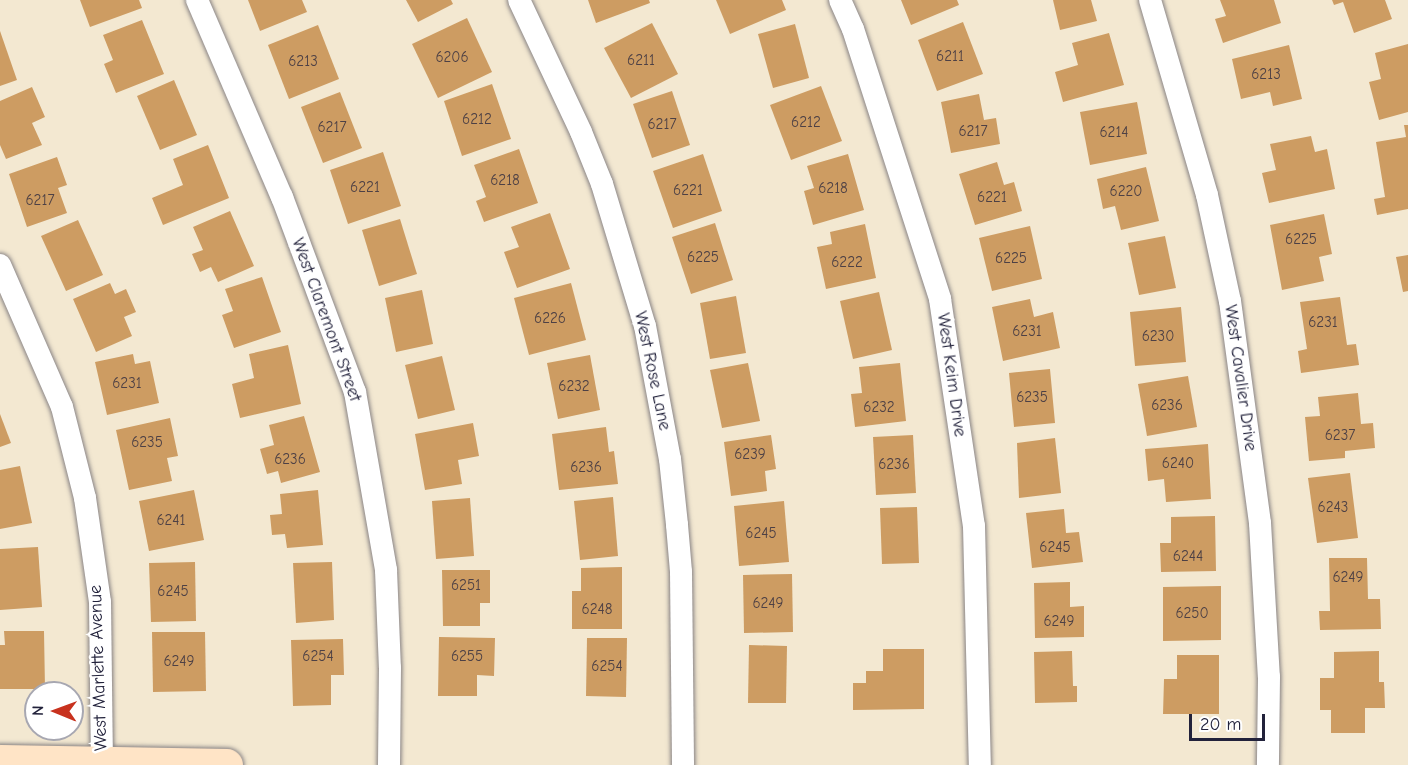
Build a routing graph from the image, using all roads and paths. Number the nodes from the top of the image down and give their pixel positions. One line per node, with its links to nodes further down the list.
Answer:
1 (197, 0): 9 (street, West Claremont Street)
2 (519, 0): 10 (street, West Rose Lane)
3 (840, 0): 11 (street, West Keim Drive)
4 (1150, 0): 12 (street, West Cavalier Drive)
5 (0, 265): 7 (street, West Marlette Avenue)
6 (0, 761): 7 (street)
7 (102, 763): 8 (street)
8 (227, 765)
9 (389, 765)
10 (683, 765)
11 (980, 765)
12 (1268, 765)

